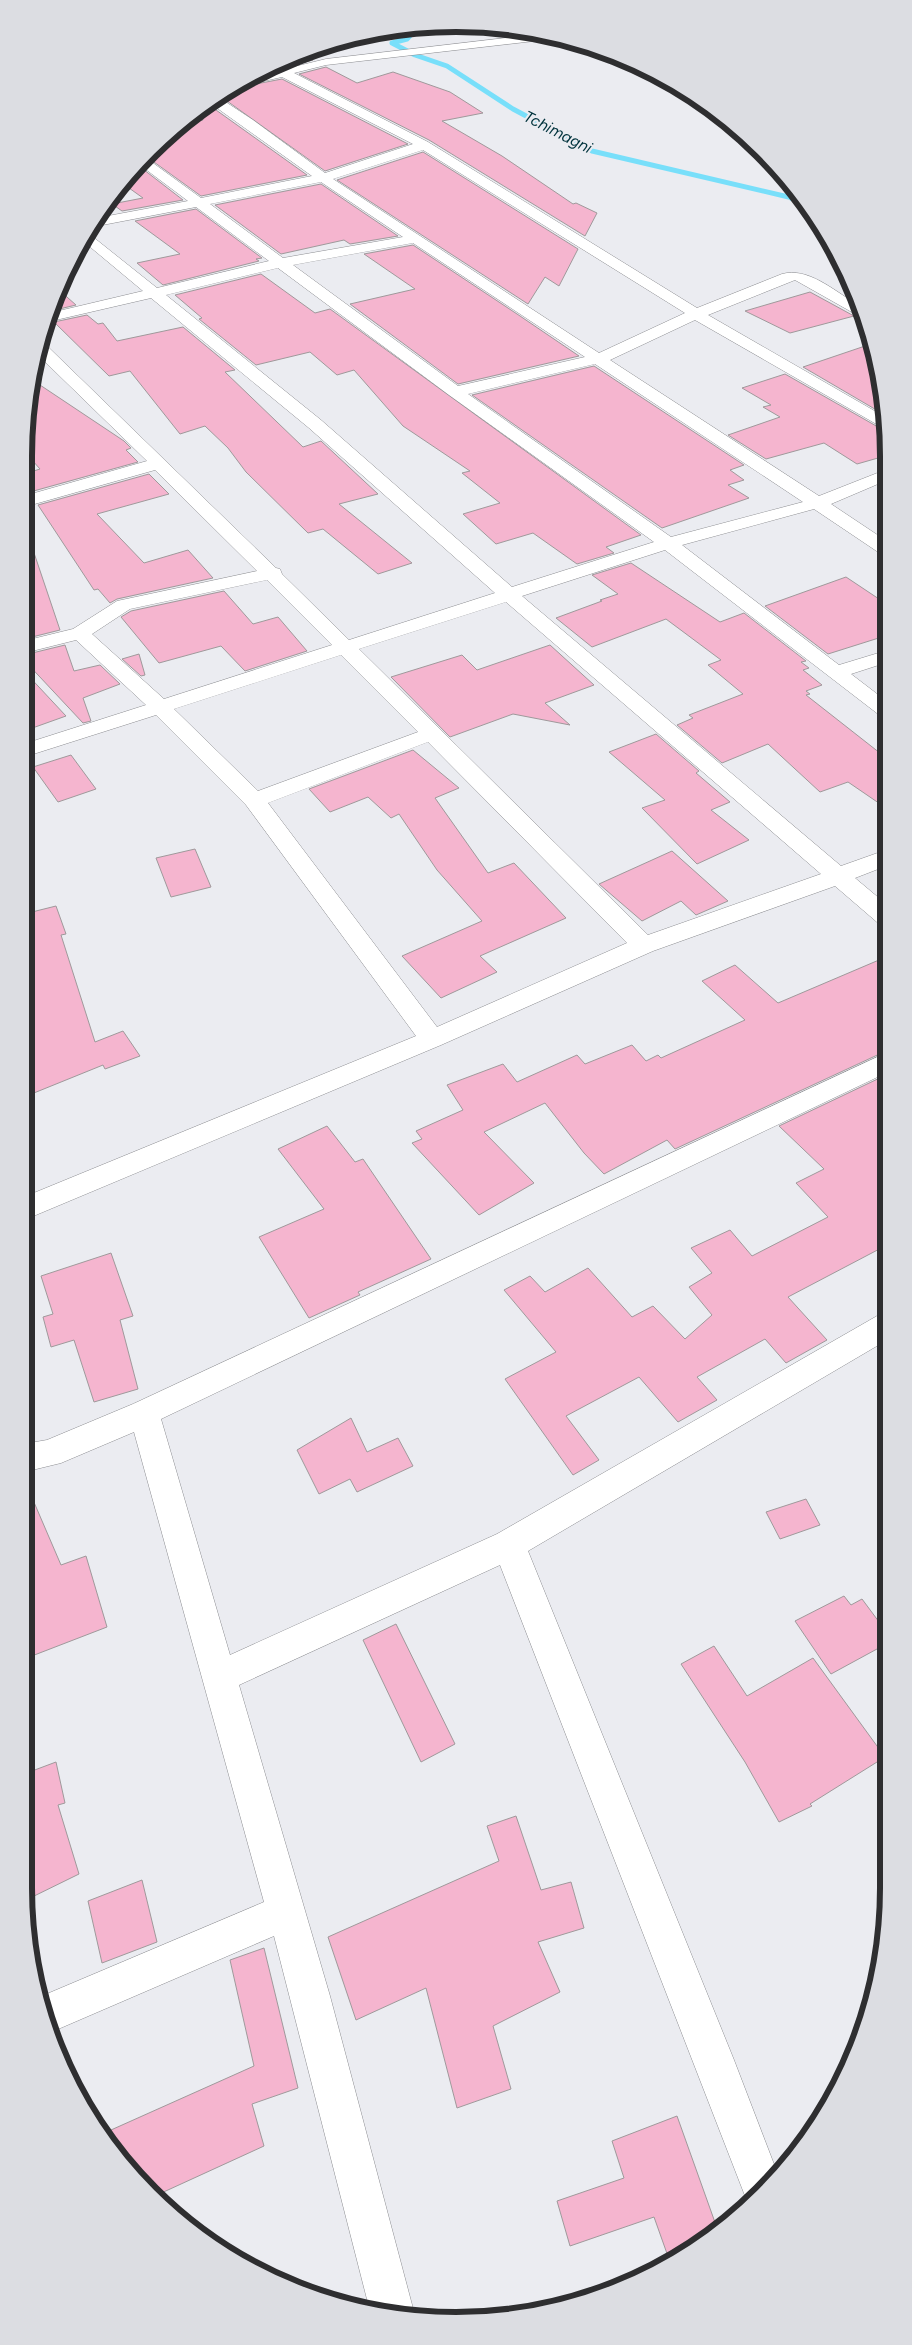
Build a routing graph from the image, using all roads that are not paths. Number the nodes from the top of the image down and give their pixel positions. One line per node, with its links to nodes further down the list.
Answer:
1 (526, 39): 3 (street)
2 (280, 71): 3 (street)
3 (286, 74): 4 (street); 6 (street)
4 (262, 80)
5 (221, 104): 8 (street)
6 (424, 146): 8 (street); 16 (street)
7 (149, 166): 9 (street)
8 (323, 178): 9 (street); 11 (street)
9 (196, 202): 10 (street); 13 (street)
10 (104, 221)
11 (414, 239): 13 (street); 19 (street)
12 (91, 241): 14 (street)
13 (280, 263): 14 (street); 20 (street)
14 (155, 294): 17 (street); 29 (street)
15 (852, 307): 16 (street)
16 (696, 314): 19 (street); 21 (street)
17 (57, 316)
18 (45, 353): 22 (street)
19 (598, 359): 20 (street); 25 (street)
20 (455, 392): 26 (street)
21 (878, 420)
22 (160, 463): 24 (street); 28 (street)
23 (880, 477): 25 (street)
24 (32, 500)
25 (818, 503): 26 (street); 27 (street)
26 (668, 542): 29 (street); 34 (street)
27 (880, 545)
28 (273, 573): 30 (street); 32 (street)
29 (508, 594): 32 (street); 41 (street)
30 (80, 633): 31 (street); 36 (street)
31 (32, 645)
32 (343, 647): 36 (street); 37 (street)
33 (880, 658): 34 (street)
34 (836, 672): 35 (street)
35 (880, 706)
36 (160, 707): 38 (street); 39 (street)
37 (431, 734): 39 (street); 43 (street)
38 (32, 748)
39 (254, 800): 44 (street)
40 (880, 859): 41 (street)
41 (839, 876): 42 (street); 43 (street)
42 (880, 912)
43 (644, 946): 44 (street)
44 (432, 1039): 46 (street)
45 (880, 1065): 48 (street)
46 (32, 1206)
47 (880, 1329): 50 (street)
48 (144, 1413): 49 (street); 51 (street)
49 (32, 1456)
50 (508, 1545): 51 (street); 54 (street)
51 (219, 1677): 52 (street)
52 (285, 1912): 53 (street); 55 (street)
53 (51, 2013)
54 (760, 2182)
55 (391, 2307)

